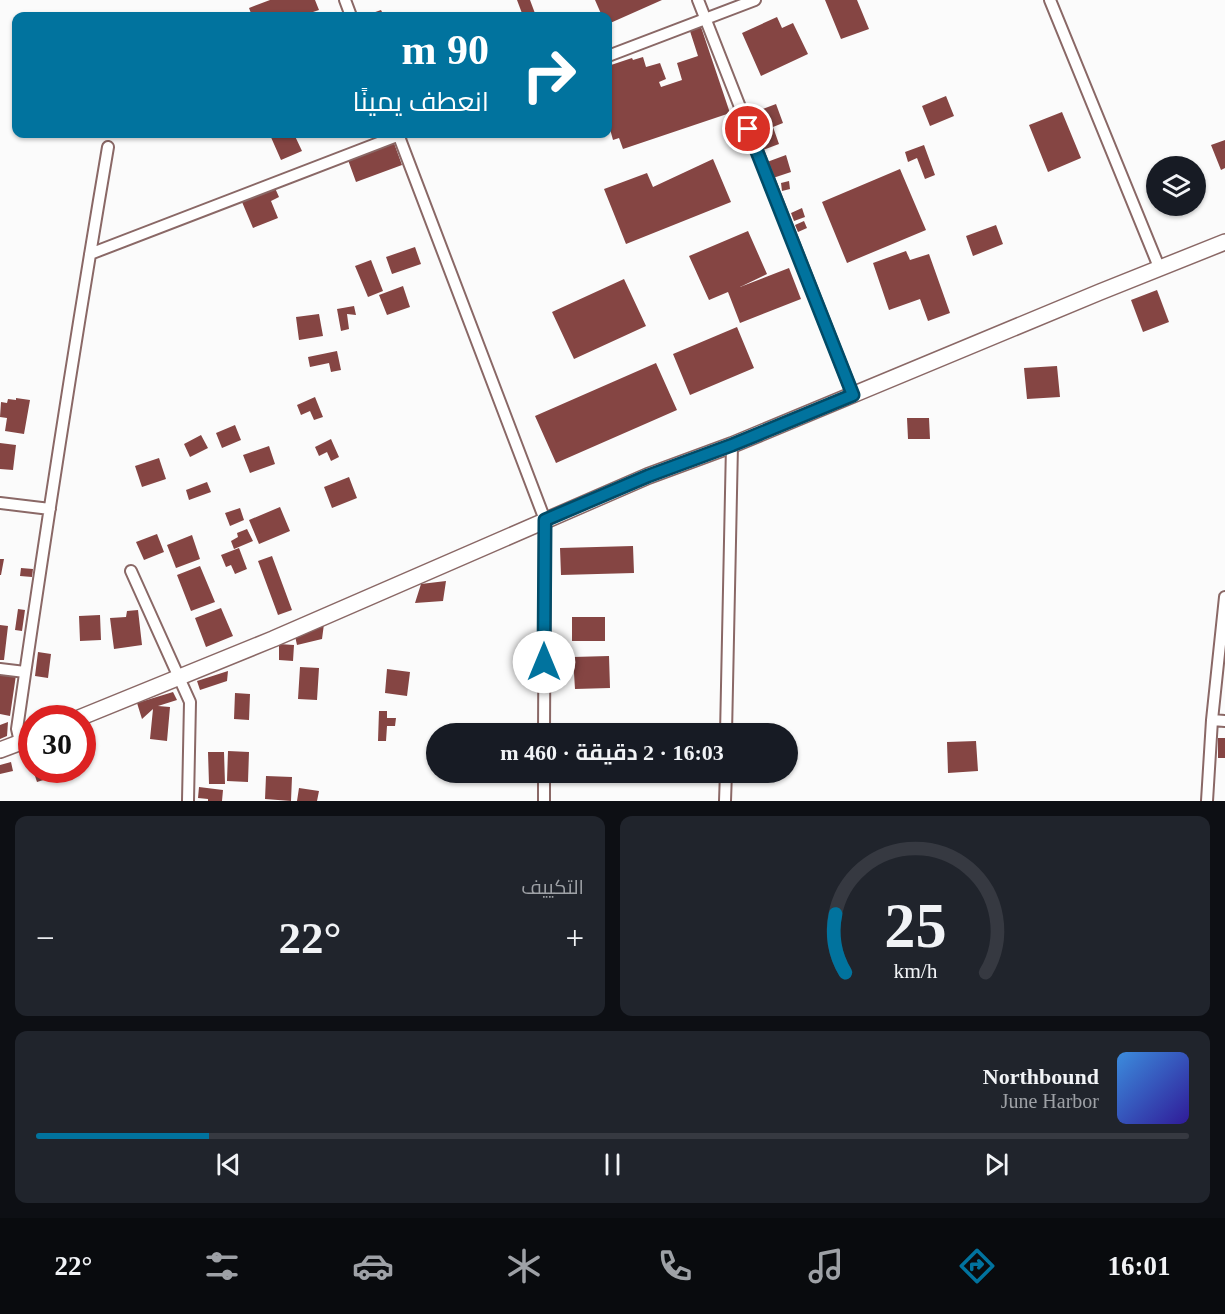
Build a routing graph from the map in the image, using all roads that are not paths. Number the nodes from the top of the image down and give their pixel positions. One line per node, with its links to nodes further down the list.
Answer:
1 (698, 0): 4 (street)
2 (755, 0): 4 (street)
3 (1050, 0): 11 (street)
4 (705, 19): 5 (street); 12 (street)
5 (612, 54)
6 (390, 138): 10 (street)
7 (402, 138): 16 (street)
8 (108, 147): 10 (street)
9 (1225, 242): 11 (street)
10 (90, 254): 15 (street)
11 (1160, 267): 12 (street)
12 (853, 395): 13 (street)
13 (732, 445): 16 (street); 28 (street)
14 (0, 503): 15 (street)
15 (50, 509): 20 (street)
16 (545, 520): 21 (street); 27 (street)
17 (131, 571): 21 (street)
18 (1225, 597): 25 (street)
19 (0, 669): 20 (street)
20 (25, 672): 22 (street)
21 (179, 678): 23 (street); 34 (street)
22 (20, 705)
23 (96, 711)
24 (18, 716): 29 (street)
25 (1212, 720): 26 (street); 37 (street)
26 (1225, 721)
27 (544, 723)
28 (726, 723)
29 (18, 731)
30 (18, 743): 31 (street)
31 (0, 750)
32 (544, 783): 35 (street)
33 (726, 783): 36 (street)
34 (188, 801)
35 (544, 801)
36 (725, 801)
37 (1207, 801)

